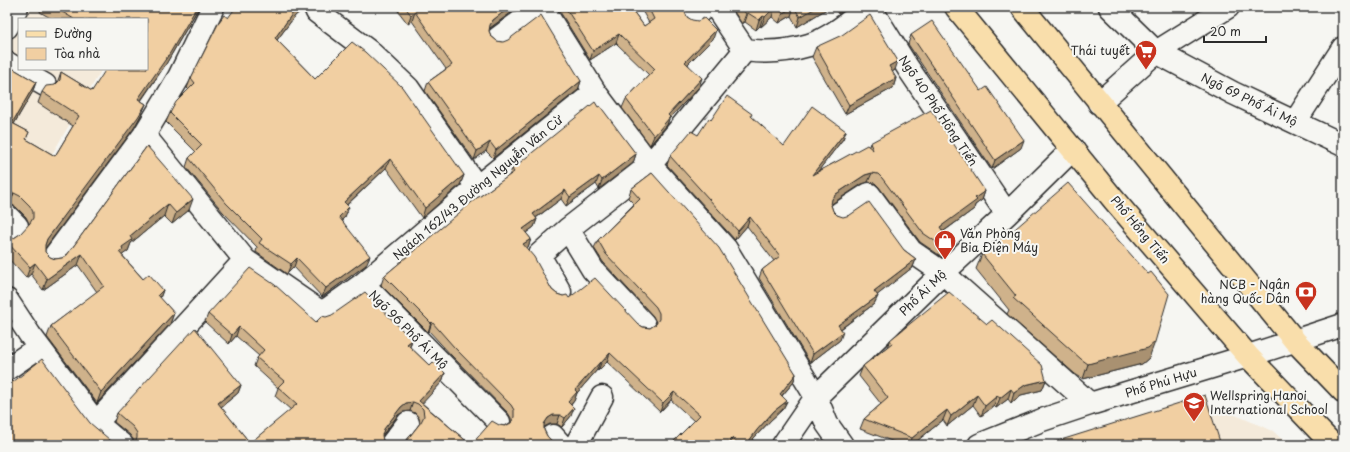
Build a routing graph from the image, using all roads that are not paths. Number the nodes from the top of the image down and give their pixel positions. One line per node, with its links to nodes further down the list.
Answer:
1 (17, 7): 12 (street)
2 (213, 7): 24 (street)
3 (316, 7): 28 (street)
4 (541, 7): 13 (street); 21 (street)
5 (869, 7): 15 (street); 30 (street, Ngõ 40 Phố Hồng Tiến)
6 (956, 7): 26 (main road, Phố Hồng Tiến)
7 (1022, 7): 22 (main road)
8 (1110, 7): 16 (street, Ngõ 69 Phố Ái Mộ)
9 (1228, 7): 11 (street)
10 (711, 9): 15 (street)
11 (1204, 14): 16 (street)
12 (7, 27)
13 (498, 38)
14 (1343, 48): 23 (street)
15 (745, 50): 27 (street)
16 (1156, 52): 22 (street); 23 (street, Ngõ 69 Phố Ái Mộ)
17 (7, 62): 18 (street)
18 (18, 69)
19 (20, 70): 20 (street)
20 (45, 85)
21 (595, 92): 27 (street); 28 (street, Ngách 162/43 Đường Nguyễn Văn Cừ)
22 (1099, 103): 40 (main road)
23 (1295, 122): 25 (street, Ngõ 69 Phố Ái Mộ)
24 (144, 135): 32 (street); 33 (street, Ngõ 96 Phố Ái Mộ)
25 (1343, 145)
26 (1072, 149): 30 (street, Phố Ái Mộ); 42 (main road, Phố Hồng Tiến)
27 (650, 165): 31 (street); 46 (street)
28 (477, 186): 35 (street, Ngách 162/43 Đường Nguyễn Văn Cừ)
29 (840, 213): 34 (street)
30 (1007, 214): 34 (street, Phố Ái Mộ)
31 (568, 229): 36 (street); 38 (street)
32 (52, 258)
33 (244, 260): 35 (street, Ngõ 96 Phố Ái Mộ); 49 (street)
34 (943, 273): 46 (street, Phố Ái Mộ); 47 (street)
35 (362, 284): 48 (street, Ngõ 96 Phố Ái Mộ)
36 (560, 292)
37 (7, 300): 41 (street)
38 (644, 324)
39 (1343, 325): 40 (street, Phố Phú Hựu)
40 (1295, 341): 42 (street, Phố Phú Hựu); 44 (main road)
41 (39, 347): 43 (street); 49 (street)
42 (1248, 356): 47 (street, Phố Phú Hựu); 57 (main road, Phố Hồng Tiến)
43 (7, 368)
44 (1343, 390)
45 (602, 397): 53 (street)
46 (816, 397): 54 (street, Phố Ái Mộ); 55 (street)
47 (1090, 404): 56 (street, Phố Phú Hựu)
48 (499, 422)
49 (96, 423): 51 (street)
50 (408, 423): 52 (street)
51 (122, 445)
52 (391, 445)
53 (576, 445)
54 (783, 445)
55 (842, 445)
56 (979, 445)
57 (1333, 445)

